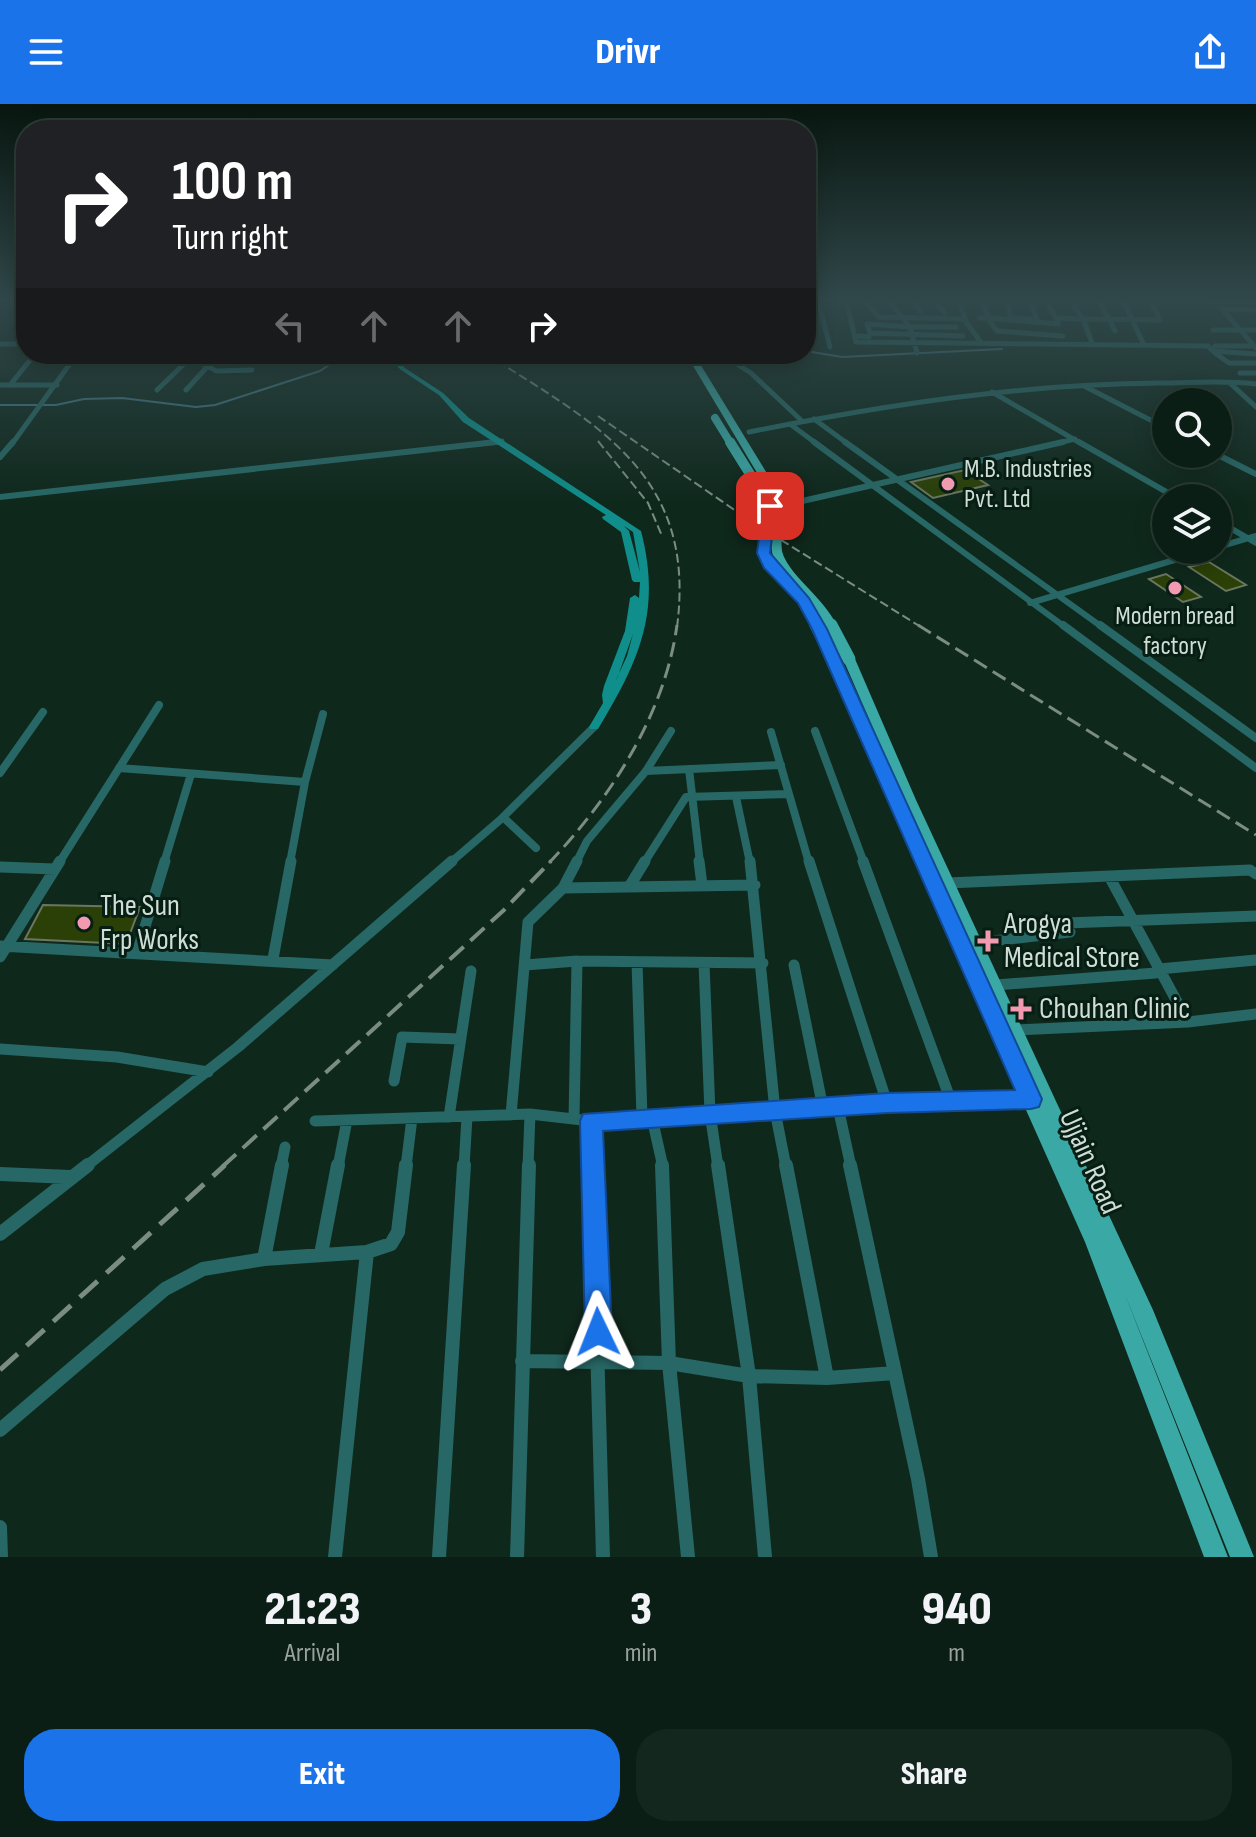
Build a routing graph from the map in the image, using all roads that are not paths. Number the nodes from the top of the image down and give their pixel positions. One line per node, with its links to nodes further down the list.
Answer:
1 (24, 368): 19 (street)
2 (68, 368): 20 (street)
3 (180, 368): 21 (street)
4 (204, 368): 22 (street)
5 (211, 368): 12 (street)
6 (392, 368): 31 (street)
7 (402, 368): 31 (street)
8 (688, 368): 48 (main road, Ujjain Road, bridge)
9 (698, 368): 48 (main road, bridge)
10 (743, 368): 26 (street)
11 (1234, 368): 13 (street)
12 (252, 370)
13 (1240, 373): 14 (street); 17 (street)
14 (1256, 373)
15 (1081, 384): 16 (street); 23 (street); 27 (street)
16 (1231, 384): 17 (street); 24 (street)
17 (1253, 384)
18 (0, 385): 19 (street)
19 (10, 385): 20 (street)
20 (57, 385): 32 (street)
21 (157, 390)
22 (186, 390)
23 (992, 392): 25 (street); 30 (street)
24 (1256, 406)
25 (814, 419): 26 (street); 35 (street)
26 (802, 421): 28 (street)
27 (1152, 421)
28 (790, 424): 29 (street); 36 (street)
29 (749, 432)
30 (1075, 439): 35 (street); 37 (street)
31 (497, 442): 38 (street); 52 (street)
32 (0, 457)
33 (1232, 462): 34 (street)
34 (1256, 474)
35 (895, 478): 36 (street); 46 (street)
36 (872, 483): 39 (street); 47 (street)
37 (1153, 484)
38 (0, 497)
39 (789, 504)
40 (1232, 529): 42 (street)
41 (1256, 536): 42 (street)
42 (1247, 538): 43 (street); 44 (street)
43 (1232, 543)
44 (1256, 543)
45 (1162, 564): 46 (street)
46 (1058, 596): 47 (street); 56 (street)
47 (1030, 603): 59 (street)
48 (842, 660): 61 (main road, Ujjain Road); 61 (main road, Ujjain Road)
49 (159, 705): 58 (street)
50 (43, 712): 63 (street)
51 (323, 714): 65 (street)
52 (594, 727): 69 (street)
53 (671, 731): 62 (street)
54 (815, 731): 106 (street)
55 (771, 732): 57 (street)
56 (1256, 738)
57 (781, 765): 60 (street); 66 (street)
58 (119, 768): 64 (street); 72 (street)
59 (1256, 768)
60 (689, 769): 62 (street); 67 (street)
61 (888, 769): 75 (main road, Ujjain Road); 105 (main road, Ujjain Road)
62 (646, 771): 79 (street)
63 (0, 773)
64 (191, 774): 65 (street); 84 (street)
65 (305, 782): 86 (street)
66 (789, 794): 68 (street); 107 (street)
67 (693, 797): 68 (street); 76 (street); 78 (street)
68 (736, 797): 77 (street)
69 (503, 817): 70 (street); 92 (street)
70 (536, 848)
71 (0, 867): 72 (street)
72 (55, 869): 83 (street)
73 (1256, 874): 74 (street)
74 (1110, 878): 75 (street); 81 (street)
75 (947, 883): 82 (main road, Ujjain Road)
76 (702, 885): 77 (street); 78 (street)
77 (755, 885): 91 (street)
78 (629, 887): 79 (street)
79 (563, 888): 93 (street)
80 (1256, 916): 81 (street)
81 (1133, 921): 82 (street); 95 (street)
82 (975, 943): 97 (main road, Ujjain Road)
83 (4, 947): 84 (street); 85 (street)
84 (137, 953): 86 (street)
85 (0, 957)
86 (273, 959): 92 (street)
87 (1256, 960): 95 (street)
88 (577, 961): 89 (street); 93 (street); 118 (street)
89 (637, 962): 90 (street); 116 (street)
90 (704, 963): 91 (street); 111 (street)
91 (763, 963): 110 (street)
92 (333, 965): 103 (street)
93 (525, 965): 113 (street)
94 (794, 965): 109 (street)
95 (1159, 969): 97 (street); 99 (street)
96 (471, 971): 101 (street)
97 (996, 985): 100 (main road, Ujjain Road)
98 (1256, 1014): 99 (street)
99 (1188, 1022): 100 (street)
100 (1016, 1030): 146 (main road, Ujjain Road)
101 (460, 1039): 104 (street); 114 (street)
102 (0, 1049): 103 (street)
103 (208, 1072): 124 (street)
104 (394, 1081)
105 (1031, 1099): 106 (street); 145 (main road, Ujjain Road)
106 (951, 1101): 107 (street)
107 (887, 1103): 108 (street)
108 (838, 1107): 109 (street); 132 (street)
109 (823, 1108): 110 (street)
110 (775, 1111): 111 (street); 134 (street)
111 (710, 1113): 116 (street); 133 (street)
112 (530, 1114): 113 (street); 118 (street); 129 (street)
113 (511, 1115): 115 (street)
114 (449, 1117): 115 (street); 117 (street)
115 (467, 1117): 139 (street)
116 (647, 1117): 121 (street); 131 (street)
117 (412, 1118): 119 (street); 126 (street)
118 (574, 1119): 121 (street)
119 (347, 1120): 120 (street); 127 (street)
120 (315, 1121)
121 (591, 1121): 130 (street)
122 (285, 1147): 128 (street)
123 (0, 1174): 124 (street)
124 (70, 1177): 125 (street)
125 (0, 1234)
126 (367, 1252): 127 (street); 138 (street)
127 (321, 1254): 128 (street)
128 (264, 1259): 135 (street)
129 (522, 1361): 130 (street); 140 (street)
130 (599, 1362): 131 (street); 141 (street)
131 (669, 1363): 133 (street); 142 (street)
132 (895, 1373): 134 (street); 144 (street)
133 (749, 1376): 134 (street); 143 (street)
134 (827, 1378)
135 (0, 1430)
136 (0, 1527): 137 (street)
137 (1, 1557)
138 (335, 1557)
139 (439, 1557)
140 (517, 1557)
141 (603, 1557)
142 (688, 1557)
143 (765, 1557)
144 (931, 1557)
145 (1216, 1557)
146 (1242, 1557)

